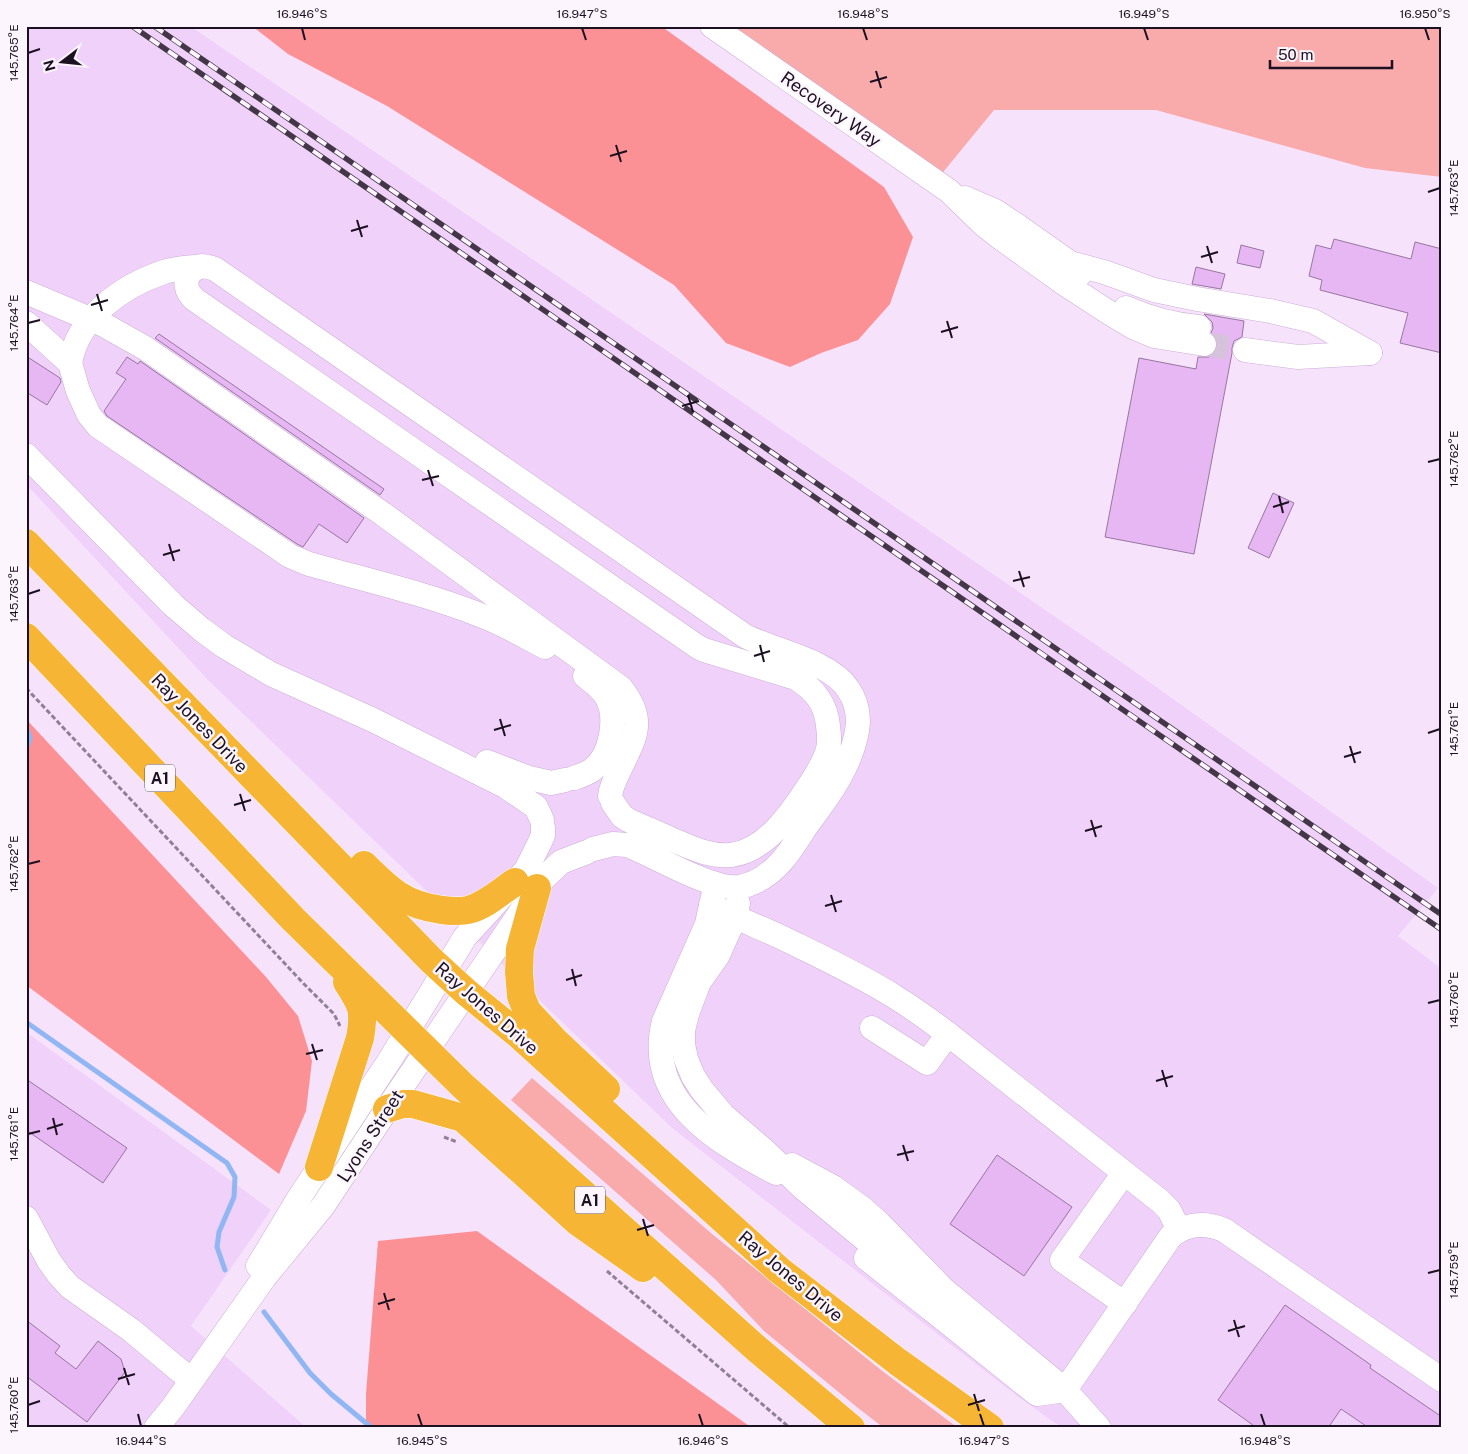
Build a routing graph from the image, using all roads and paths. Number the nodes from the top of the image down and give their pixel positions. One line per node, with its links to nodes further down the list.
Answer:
1 (712, 26): 2 (street, Recovery Way)
2 (1055, 260): 7 (street); 8 (street)
3 (202, 266): 5 (street); 12 (street); 14 (street)
4 (26, 292): 5 (street)
5 (91, 319): 9 (street); 19 (street)
6 (26, 323): 9 (street)
7 (1205, 336)
8 (1246, 342)
9 (70, 363): 18 (street)
10 (26, 455): 16 (street)
11 (26, 542): 17 (highway, Ray Jones Drive)
12 (722, 620): 14 (street); 24 (street)
13 (26, 636): 26 (highway, A1)
14 (704, 650): 22 (street)
15 (26, 688): 32 (path)
16 (373, 720): 18 (street); 20 (street)
17 (204, 727): 23 (highway); 27 (highway, Ray Jones Drive)
18 (570, 779): 19 (street); 20 (street)
19 (612, 800): 21 (street); 22 (street)
20 (542, 824): 21 (street); 23 (street, Lyons Street)
21 (590, 850): 23 (street, Lyons Street); 24 (street, Lyons Street)
22 (733, 855): 24 (street)
23 (526, 885): 27 (street, Lyons Street); 28 (street, Lyons Street); 40 (highway)
24 (722, 892): 25 (street); 35 (street)
25 (734, 917): 31 (street); 35 (street)
26 (333, 960): 30 (highway, A1); 32 (highway)
27 (444, 971): 28 (highway, Ray Jones Drive); 30 (street, Lyons Street)
28 (466, 992): 33 (street, Lyons Street); 40 (highway, Ray Jones Drive)
29 (872, 1028): 31 (street)
30 (407, 1032): 33 (highway, A1); 36 (street, Lyons Street)
31 (948, 1034): 37 (street)
32 (360, 1038): 36 (highway)
33 (426, 1050): 34 (street, Lyons Street); 43 (highway, A1)
34 (386, 1109): 43 (highway); 48 (street, Lyons Street)
35 (756, 1154): 41 (street); 41 (street); 41 (street)
36 (318, 1167): 44 (street, Lyons Street)
37 (1124, 1173): 39 (street); 42 (street)
38 (26, 1218): 44 (street)
39 (1179, 1230): 42 (street); 45 (street)
40 (779, 1270): 50 (highway, Ray Jones Drive)
41 (937, 1300): 46 (street)
42 (1124, 1304): 46 (street)
43 (756, 1349): 49 (highway, A1)
44 (185, 1375): 47 (street, Lyons Street)
45 (1442, 1380)
46 (1065, 1390): 51 (street)
47 (151, 1428)
48 (156, 1428)
49 (851, 1428)
50 (990, 1428)
51 (1099, 1428)

